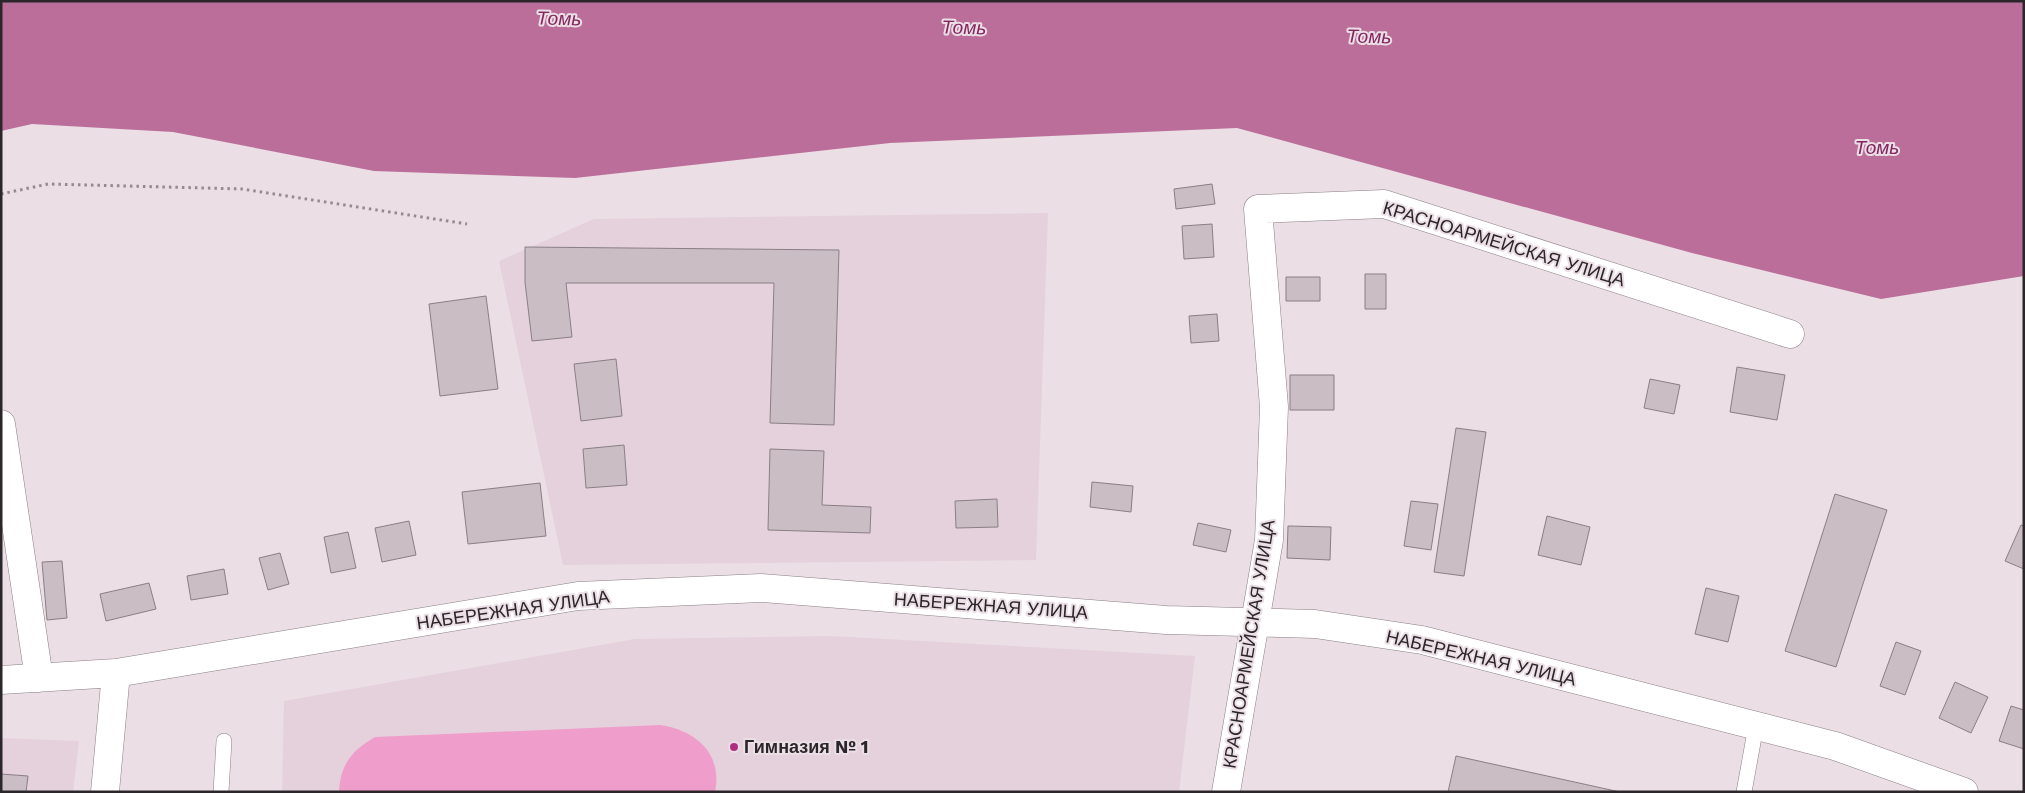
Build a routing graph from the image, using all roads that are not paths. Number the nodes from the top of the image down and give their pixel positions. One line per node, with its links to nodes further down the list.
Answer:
1 (1790, 334): 3 (street, КРАСНОАРМЕЙСКАЯ УЛИЦА)
2 (1, 424): 5 (street)
3 (1254, 623): 4 (street, НАБЕРЕЖНАЯ УЛИЦА); 7 (street, НАБЕРЕЖНАЯ УЛИЦА); 11 (street, КРАСНОАРМЕЙСКАЯ УЛИЦА)
4 (116, 673): 5 (street, НАБЕРЕЖНАЯ УЛИЦА); 9 (street)
5 (39, 678): 6 (street, НАБЕРЕЖНАЯ УЛИЦА)
6 (1, 680)
7 (1756, 726): 12 (lane); 13 (street, НАБЕРЕЖНАЯ УЛИЦА)
8 (224, 740): 10 (lane)
9 (105, 792)
10 (221, 792)
11 (1226, 792)
12 (1744, 792)
13 (1964, 792)

